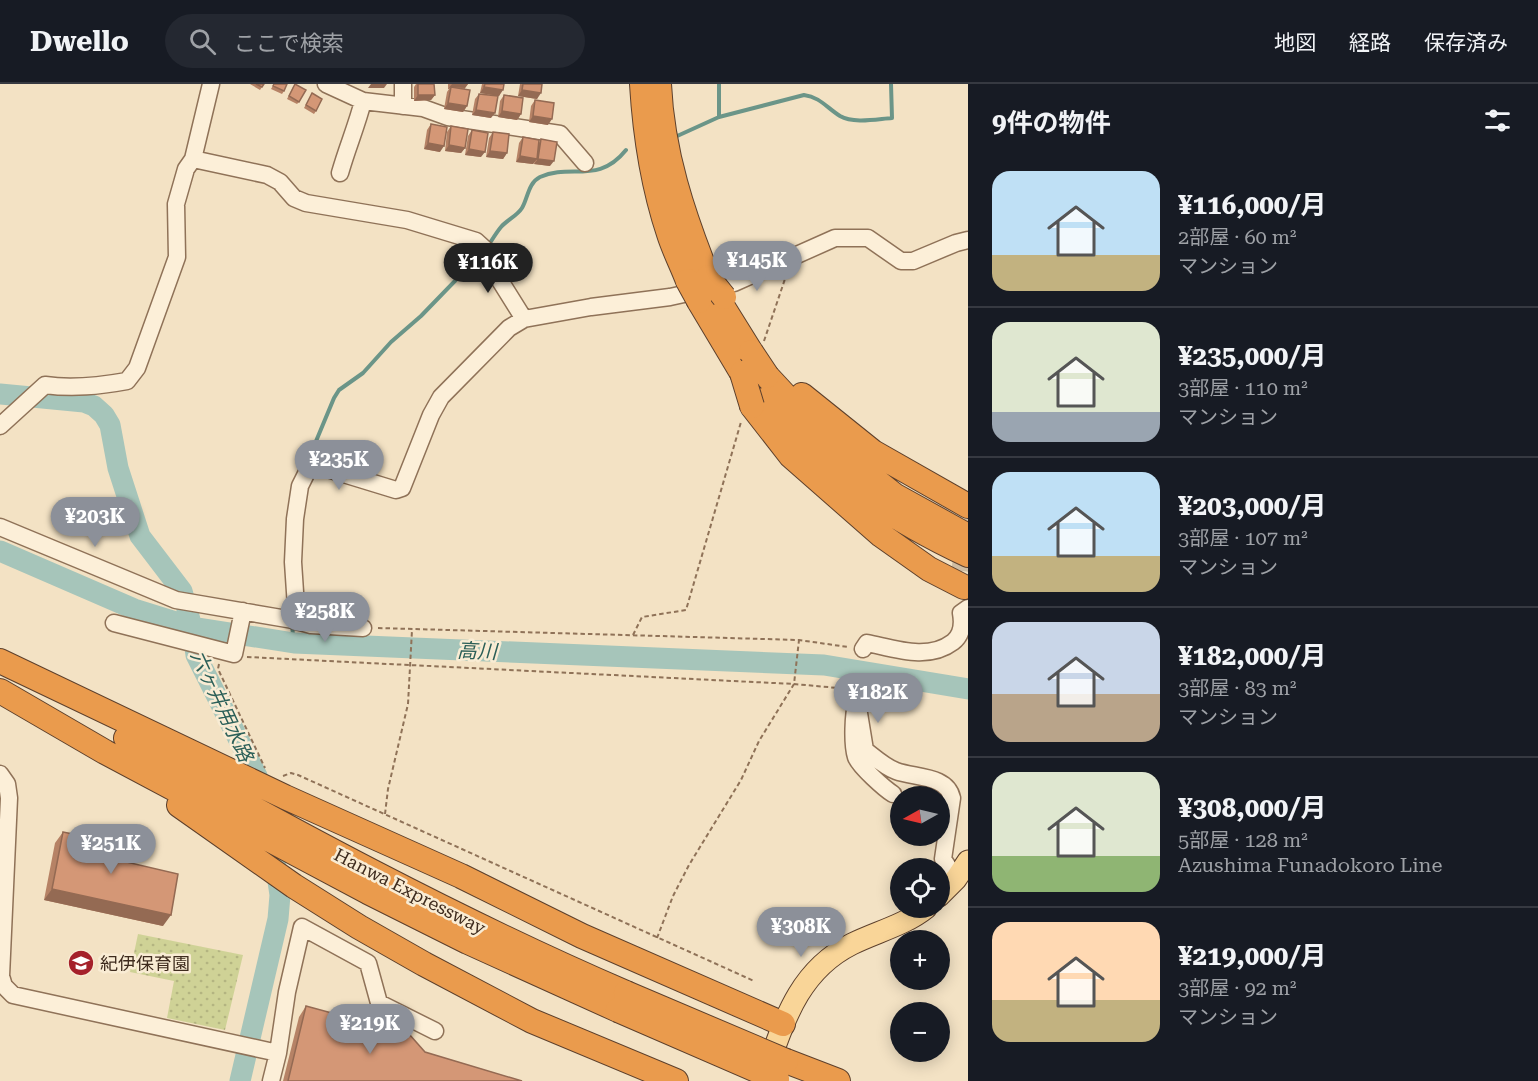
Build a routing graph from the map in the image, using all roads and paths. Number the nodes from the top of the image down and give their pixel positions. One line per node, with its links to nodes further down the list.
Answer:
1 (211, 84): 8 (street)
2 (403, 84): 7 (street)
3 (642, 84): 13 (highway)
4 (659, 84): 13 (highway)
5 (330, 85): 6 (street)
6 (363, 100): 7 (street); 10 (street)
7 (404, 106): 9 (street)
8 (192, 159): 14 (street); 16 (street)
9 (585, 163)
10 (340, 173)
11 (968, 240): 12 (street)
12 (791, 259): 14 (street); 15 (path)
13 (708, 291): 15 (highway); 15 (highway)
14 (524, 319): 22 (street)
15 (756, 375): 17 (highway); 19 (highway); 20 (highway); 26 (path)
16 (0, 426)
17 (968, 506)
18 (0, 527): 21 (street)
19 (968, 536)
20 (966, 583): 28 (street)
21 (242, 616): 22 (street); 29 (street)
22 (293, 620): 24 (street)
23 (114, 623): 29 (street)
24 (363, 628): 25 (path)
25 (412, 631): 26 (path); 31 (path)
26 (633, 635): 27 (path)
27 (799, 641): 28 (path); 32 (path)
28 (863, 649)
29 (230, 652): 31 (path); 36 (path)
30 (0, 663): 38 (highway); 41 (highway, Hanwa Expressway)
31 (410, 664): 32 (path); 40 (path)
32 (794, 684): 34 (path); 46 (path)
33 (0, 691): 35 (highway, Hanwa Expressway)
34 (857, 701): 39 (street); 43 (street)
35 (105, 752): 41 (highway, Hanwa Expressway); 54 (highway)
36 (266, 770)
37 (0, 774): 51 (street)
38 (283, 787): 40 (path); 49 (highway)
39 (890, 792)
40 (385, 814): 46 (path)
41 (245, 815): 48 (highway, Hanwa Expressway); 48 (highway, Hanwa Expressway)
42 (968, 861): 43 (main road)
43 (956, 879): 44 (main road)
44 (950, 885)
45 (912, 918): 49 (main road)
46 (657, 938): 47 (path)
47 (754, 981)
48 (622, 1002): 52 (highway, Hanwa Expressway, bridge)
49 (783, 1024): 52 (main road)
50 (435, 1031): 51 (street)
51 (278, 1053): 53 (street)
52 (777, 1075): 55 (highway, Hanwa Expressway)
53 (272, 1081)
54 (676, 1081)
55 (838, 1081)

